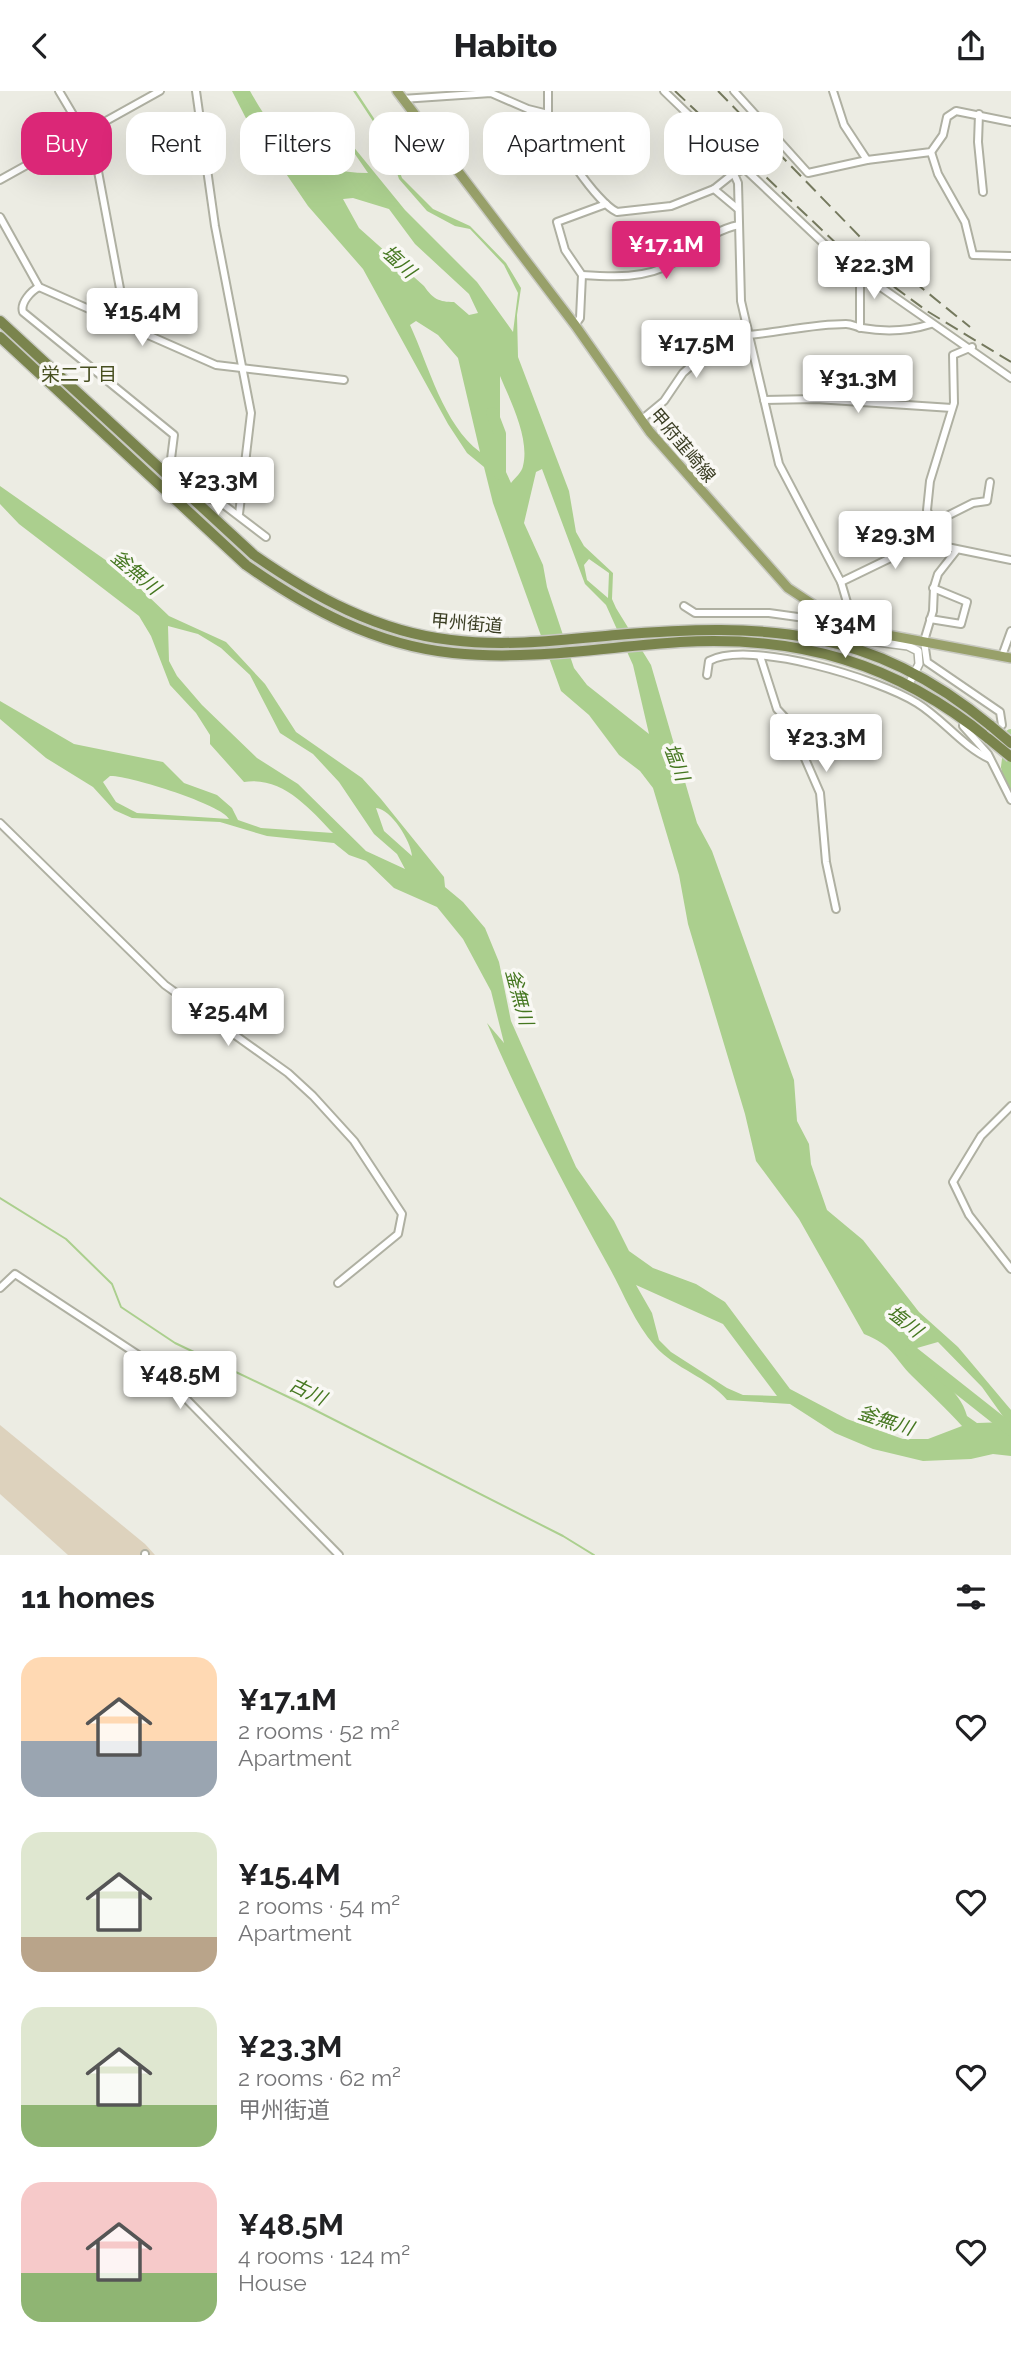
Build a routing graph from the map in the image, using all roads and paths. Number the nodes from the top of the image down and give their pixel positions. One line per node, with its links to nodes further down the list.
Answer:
1 (59, 91): 9 (street)
2 (160, 91): 14 (street)
3 (196, 91): 43 (street)
4 (548, 91): 11 (street)
5 (664, 91): 12 (street)
6 (734, 91): 17 (street)
7 (834, 91): 17 (street)
8 (399, 95): 10 (street); 37 (main road, 甲府韮崎線)
9 (71, 112)
10 (540, 112)
11 (548, 112)
12 (686, 112)
13 (979, 114): 15 (street); 16 (street); 26 (street)
14 (112, 118)
15 (1011, 122)
16 (931, 152): 17 (street); 31 (street)
17 (867, 160)
18 (21, 168): 24 (street)
19 (99, 175): 38 (street)
20 (582, 175): 27 (street)
21 (731, 175): 25 (street)
22 (735, 175): 28 (street)
23 (752, 175): 32 (street)
24 (0, 180)
25 (713, 189): 27 (street); 28 (street)
26 (983, 192)
27 (606, 204): 33 (street)
28 (738, 209): 30 (street)
29 (0, 217): 34 (street)
30 (739, 225): 33 (street); 40 (street)
31 (1011, 256)
32 (860, 274): 36 (street); 39 (street)
33 (582, 275): 37 (street)
34 (39, 287): 38 (street); 50 (street)
35 (0, 321): 50 (highway, 甲州街道)
36 (931, 324): 39 (street); 42 (street)
37 (575, 325): 48 (main road, 甲府韮崎線)
38 (127, 326): 43 (street)
39 (860, 328): 40 (street)
40 (748, 332): 46 (street); 48 (street)
41 (0, 337): 51 (highway, 甲州街道)
42 (972, 347): 44 (street); 47 (street)
43 (241, 369): 45 (street); 52 (street)
44 (1011, 377)
45 (344, 380)
46 (764, 400): 47 (street); 58 (street)
47 (952, 408): 53 (street)
48 (641, 420): 61 (main road, 甲府韮崎線)
49 (990, 482): 53 (street)
50 (182, 484): 51 (street); 52 (street); 70 (highway, 甲州街道)
51 (169, 496): 72 (highway, 甲州街道)
52 (239, 514): 55 (street)
53 (931, 524): 54 (street)
54 (938, 535): 56 (street); 58 (street)
55 (266, 537)
56 (956, 551): 57 (street); 59 (street)
57 (1011, 560)
58 (841, 582): 64 (street)
59 (933, 588): 63 (street); 63 (street)
60 (684, 606): 62 (street)
61 (824, 612): 62 (street); 64 (main road, 甲府韮崎線)
62 (805, 618): 65 (street)
63 (930, 619): 67 (street)
64 (854, 626): 67 (main road, 甲府韮崎線); 70 (street)
65 (804, 627)
66 (1011, 631): 69 (street)
67 (924, 641): 69 (main road, 甲府韮崎線); 74 (street)
68 (760, 656): 71 (street); 76 (street); 80 (street)
69 (1007, 657)
70 (915, 673): 72 (street); 74 (highway, 甲州街道)
71 (707, 674)
72 (909, 684): 73 (highway, 甲州街道)
73 (964, 719): 76 (street); 77 (highway, 甲州街道, bridge)
74 (997, 726): 75 (highway, 甲州街道, bridge)
75 (1011, 743)
76 (993, 757): 78 (street)
77 (1011, 757)
78 (1011, 800)
79 (0, 823): 83 (street)
80 (836, 909)
81 (1011, 1106): 82 (street)
82 (1011, 1269)
83 (338, 1283)
84 (0, 1288): 85 (street)
85 (339, 1555)

